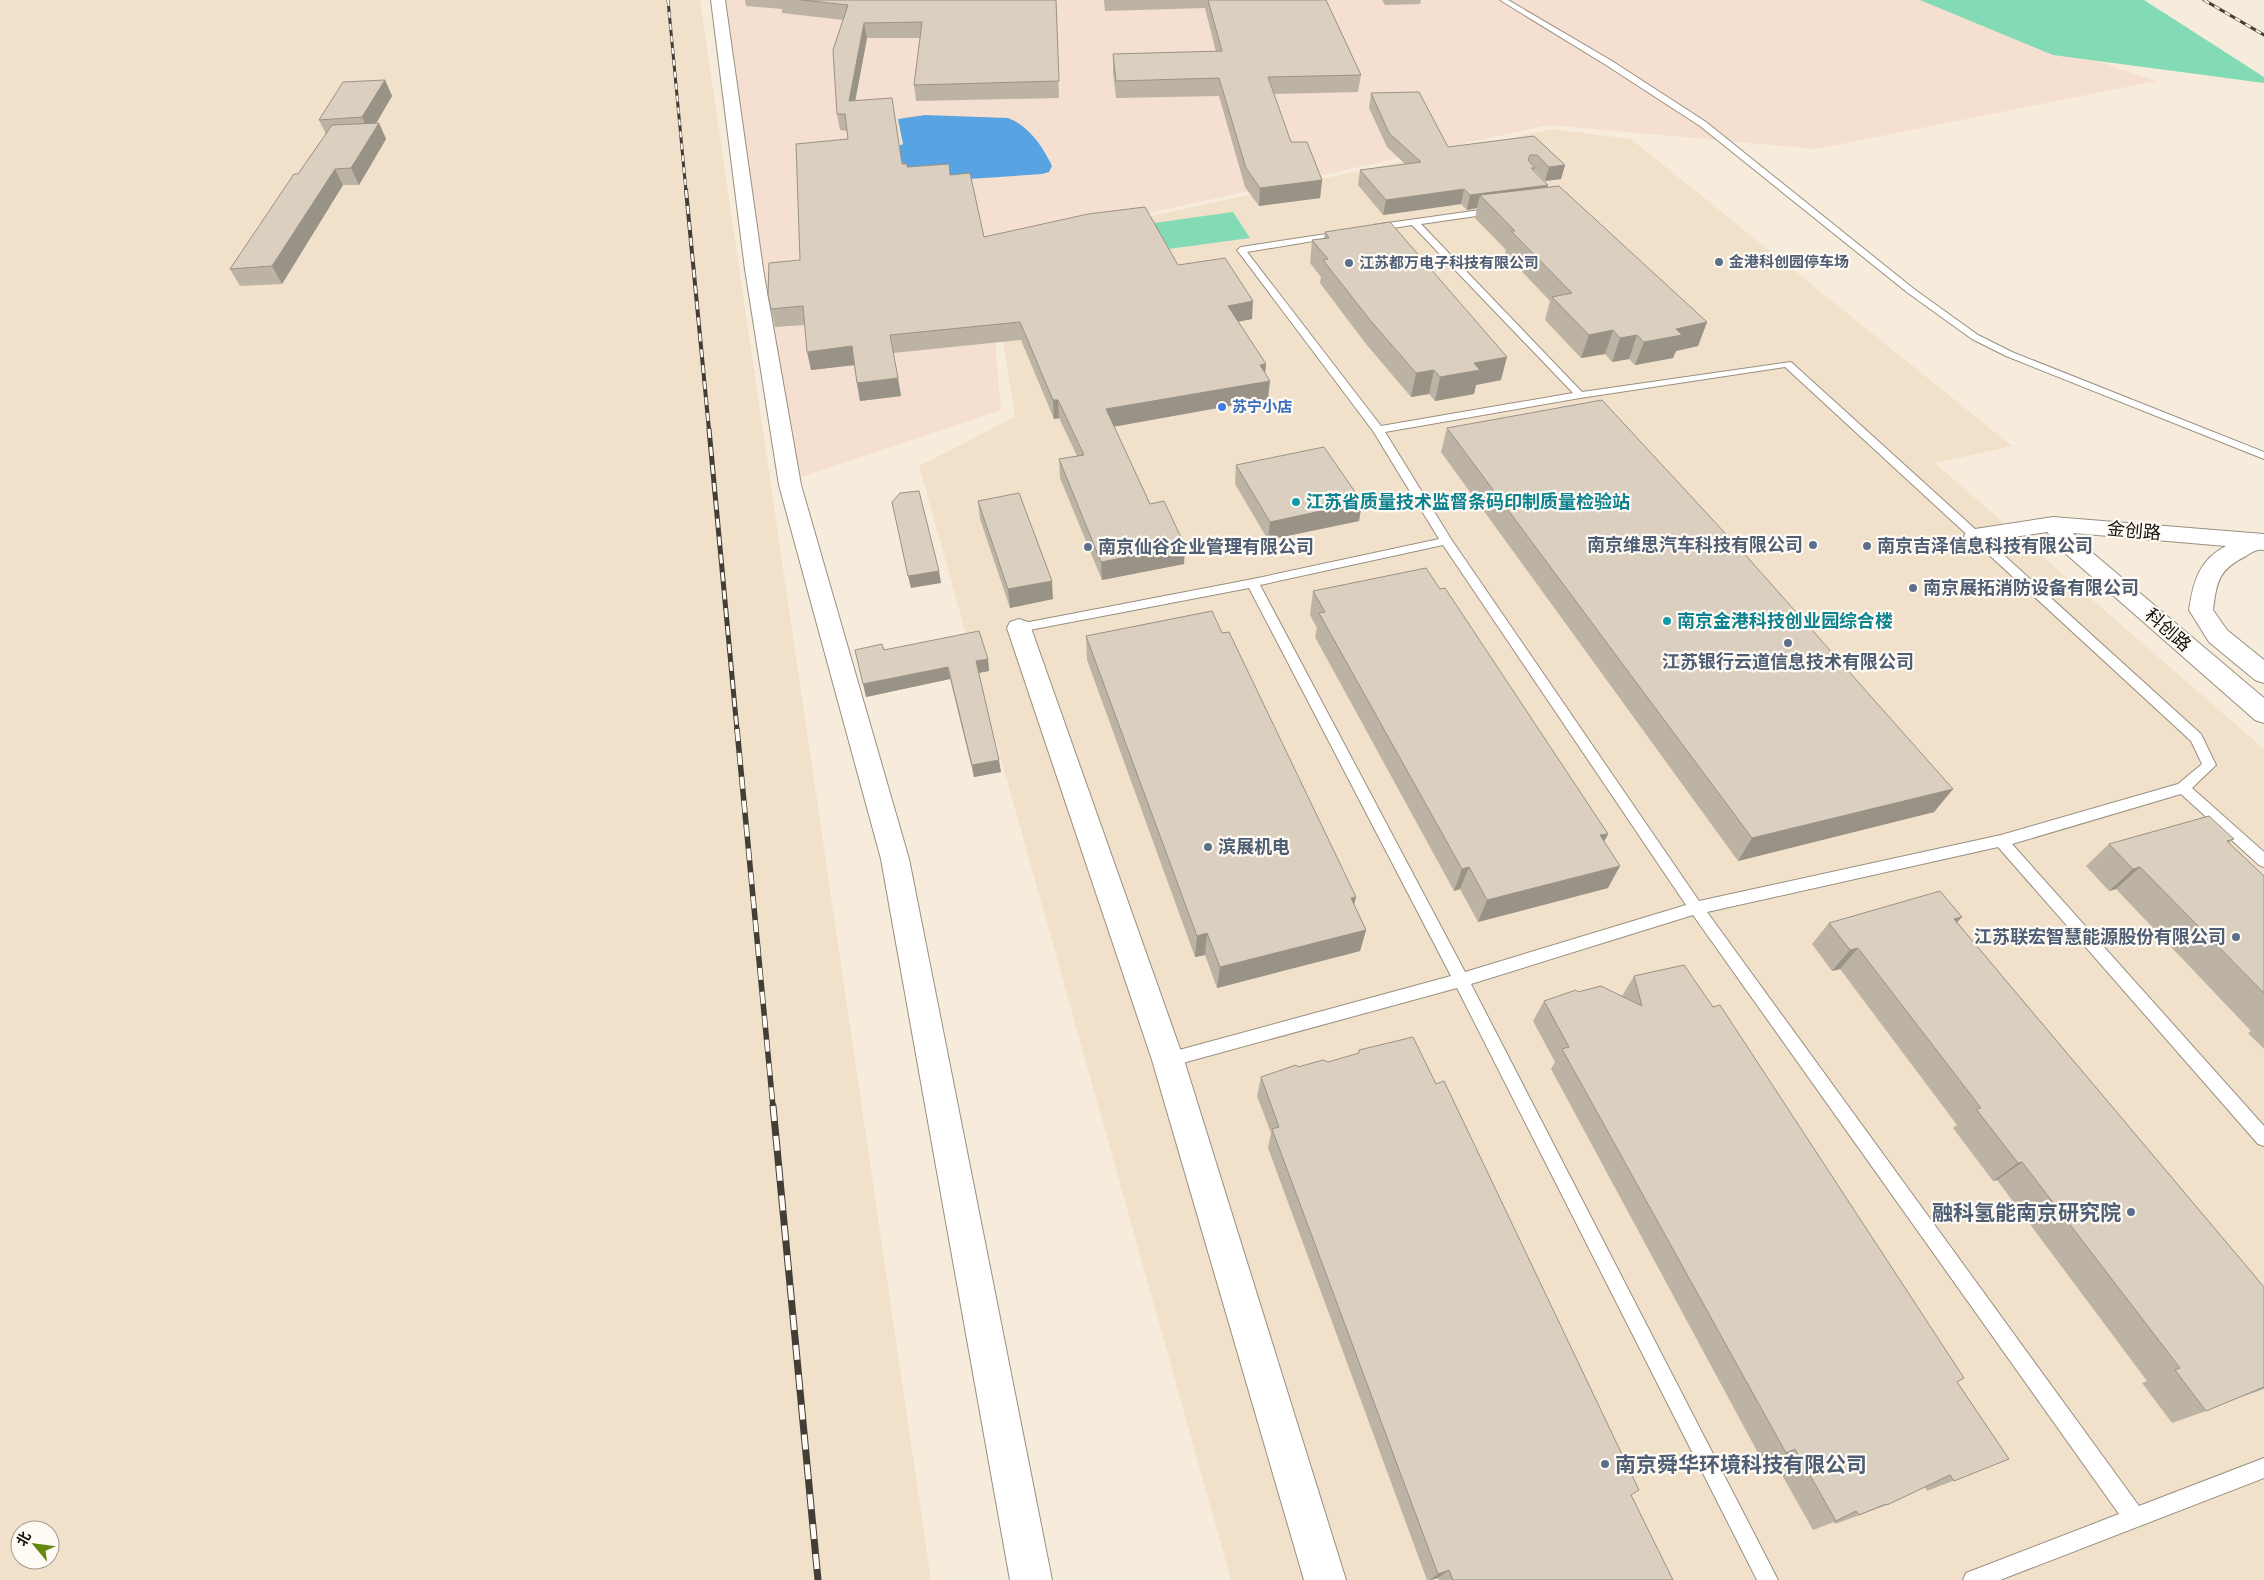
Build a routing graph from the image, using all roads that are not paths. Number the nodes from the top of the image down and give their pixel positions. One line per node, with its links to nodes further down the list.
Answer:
1 (718, 0): 25 (street)
2 (1503, 0): 7 (lane)
3 (1500, 210): 4 (lane)
4 (1413, 221): 5 (lane); 6 (lane)
5 (1580, 395): 6 (lane); 9 (lane)
6 (1378, 430): 10 (lane)
7 (2264, 456)
8 (2053, 524): 9 (street, 金创路); 11 (street, 金创路); 15 (street, 科创路)
9 (1975, 536): 16 (lane)
10 (1446, 541): 12 (lane); 19 (lane)
11 (2259, 542): 14 (street, 科创路)
12 (1253, 582): 13 (lane); 20 (lane)
13 (1019, 628): 21 (street)
14 (2264, 674)
15 (2264, 713)
16 (2183, 788): 17 (lane); 18 (lane)
17 (2000, 841): 19 (lane); 22 (lane)
18 (2264, 861)
19 (1696, 908): 20 (lane); 24 (lane)
20 (1461, 980): 21 (lane); 27 (lane)
21 (1168, 1060): 26 (street)
22 (2264, 1138)
23 (2264, 1468): 24 (lane)
24 (2134, 1517): 28 (lane)
25 (1031, 1580)
26 (1325, 1580)
27 (1768, 1580)
28 (1973, 1580)

